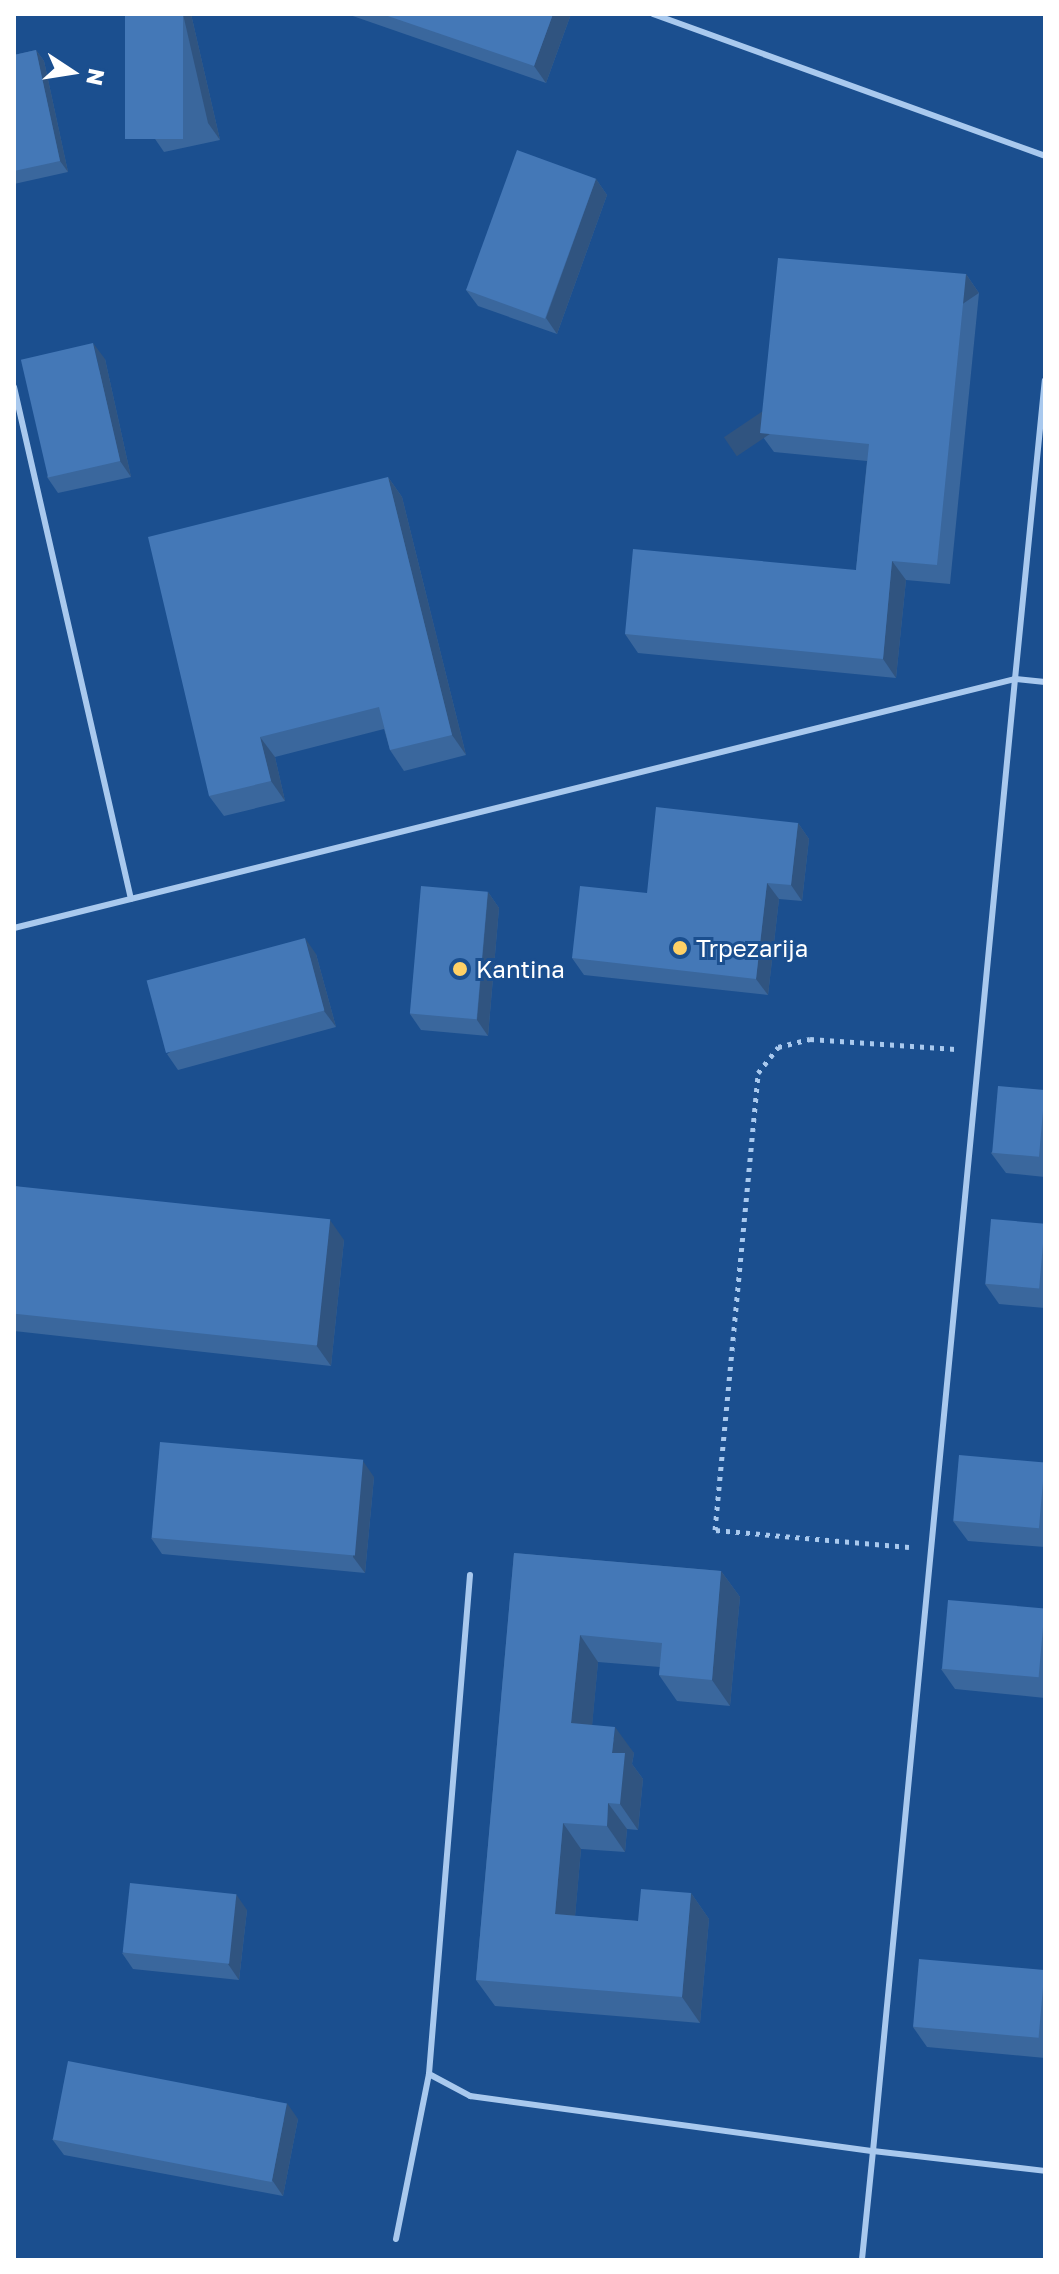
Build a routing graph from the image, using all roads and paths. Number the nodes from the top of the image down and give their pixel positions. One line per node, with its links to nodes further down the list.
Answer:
1 (653, 14): 2 (lane)
2 (1045, 156)
3 (1045, 381): 5 (lane)
4 (14, 387): 7 (lane)
5 (1015, 679): 6 (lane); 7 (lane); 9 (lane)
6 (1045, 682)
7 (131, 899): 8 (lane)
8 (14, 928)
9 (980, 1051): 10 (lane); 10 (path)
10 (930, 1549): 13 (lane)
11 (470, 1575): 12 (lane)
12 (429, 2074): 13 (lane); 15 (lane)
13 (873, 2151): 14 (lane); 16 (lane)
14 (1045, 2171)
15 (396, 2239)
16 (862, 2260)

